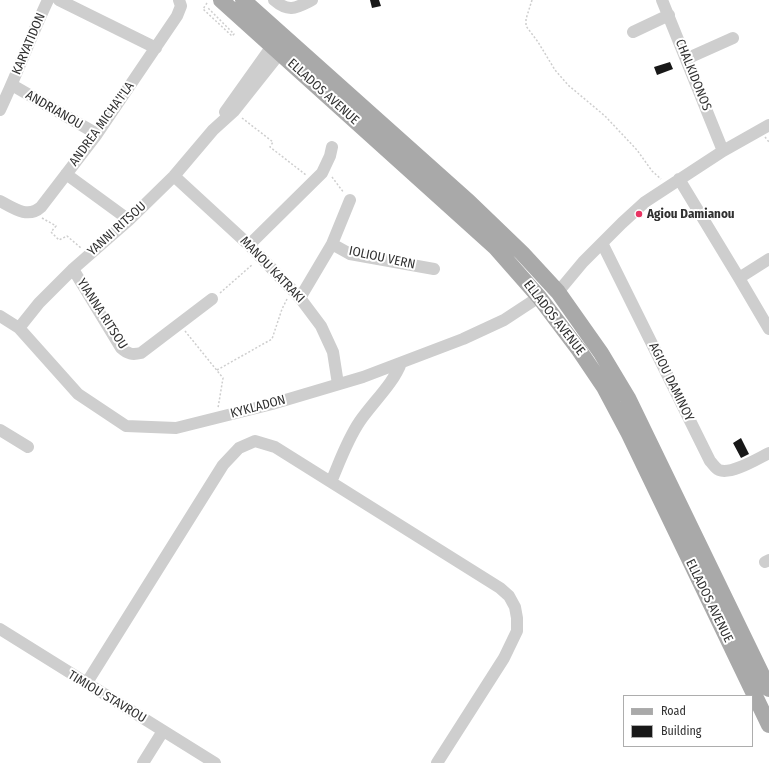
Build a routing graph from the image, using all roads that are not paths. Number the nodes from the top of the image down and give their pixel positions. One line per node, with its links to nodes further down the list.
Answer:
1 (48, 0): 15 (street, KARYATIDON)
2 (59, 0): 13 (street)
3 (179, 0): 13 (street, ANDREA MICHA'I'LA)
4 (243, 0): 12 (main road, ELLADOS AVENUE)
5 (312, 0): 8 (street)
6 (662, 0): 9 (street, CHALKIDONOS)
7 (214, 1): 12 (main road, ELLADOS AVENUE)
8 (278, 3)
9 (668, 15): 10 (street); 14 (street, CHALKIDONOS)
10 (633, 32)
11 (733, 38): 14 (street)
12 (280, 44): 18 (street, YANNI RITSOU); 18 (street, YANNI RITSOU); 22 (main road, ELLADOS AVENUE)
13 (156, 48): 19 (street, ANDREA MICHA'I'LA)
14 (686, 60): 21 (street, CHALKIDONOS)
15 (12, 85): 16 (street, KARYATIDON); 19 (street, ANDRIANOU)
16 (0, 110)
17 (769, 125): 21 (street)
18 (214, 130): 24 (street, YANNI RITSOU)
19 (97, 134): 23 (street, ANDREA MICHA'I'LA)
20 (332, 147): 31 (street)
21 (723, 151): 25 (street)
22 (401, 152): 36 (main road, ELLADOS AVENUE); 38 (main road, ELLADOS AVENUE)
23 (66, 174): 27 (street, ANDREA MICHA'I'LA); 28 (street)
24 (174, 176): 28 (street, YANNI RITSOU); 31 (street, MANOU KATRAKI)
25 (674, 182): 29 (street); 35 (street)
26 (350, 200): 30 (street, IOLIOU VERN)
27 (0, 201)
28 (128, 220): 33 (street, YANNI RITSOU)
29 (602, 243): 36 (street); 47 (street, AGIOU DAMINOY)
30 (332, 244): 34 (street, IOLIOU VERN); 37 (street, IOLIOU VERN)
31 (249, 245): 37 (street, MANOU KATRAKI)
32 (769, 260): 35 (street)
33 (73, 269): 39 (street, YIANNA RITSOU); 41 (street, YANNI RITSOU)
34 (434, 269)
35 (739, 278): 42 (street)
36 (558, 292): 51 (main road, ELLADOS AVENUE)
37 (296, 294): 44 (street, MANOU KATRAKI)
38 (539, 297): 43 (street, KYKLADON); 52 (main road, ELLADOS AVENUE)
39 (212, 299)
40 (0, 316): 41 (street, KYKLADON)
41 (19, 328): 44 (street, KYKLADON)
42 (769, 330)
43 (401, 363): 44 (street, KYKLADON); 48 (street)
44 (338, 384)
45 (0, 430): 46 (street)
46 (28, 447)
47 (769, 453)
48 (331, 482): 50 (street); 56 (street)
49 (0, 629): 50 (street, TIMIOU STAVROU)
50 (86, 684): 53 (street, TIMIOU STAVROU)
51 (769, 688)
52 (769, 725)
53 (163, 731): 54 (street); 55 (street, TIMIOU STAVROU)
54 (143, 763)
55 (215, 763)
56 (437, 763)

